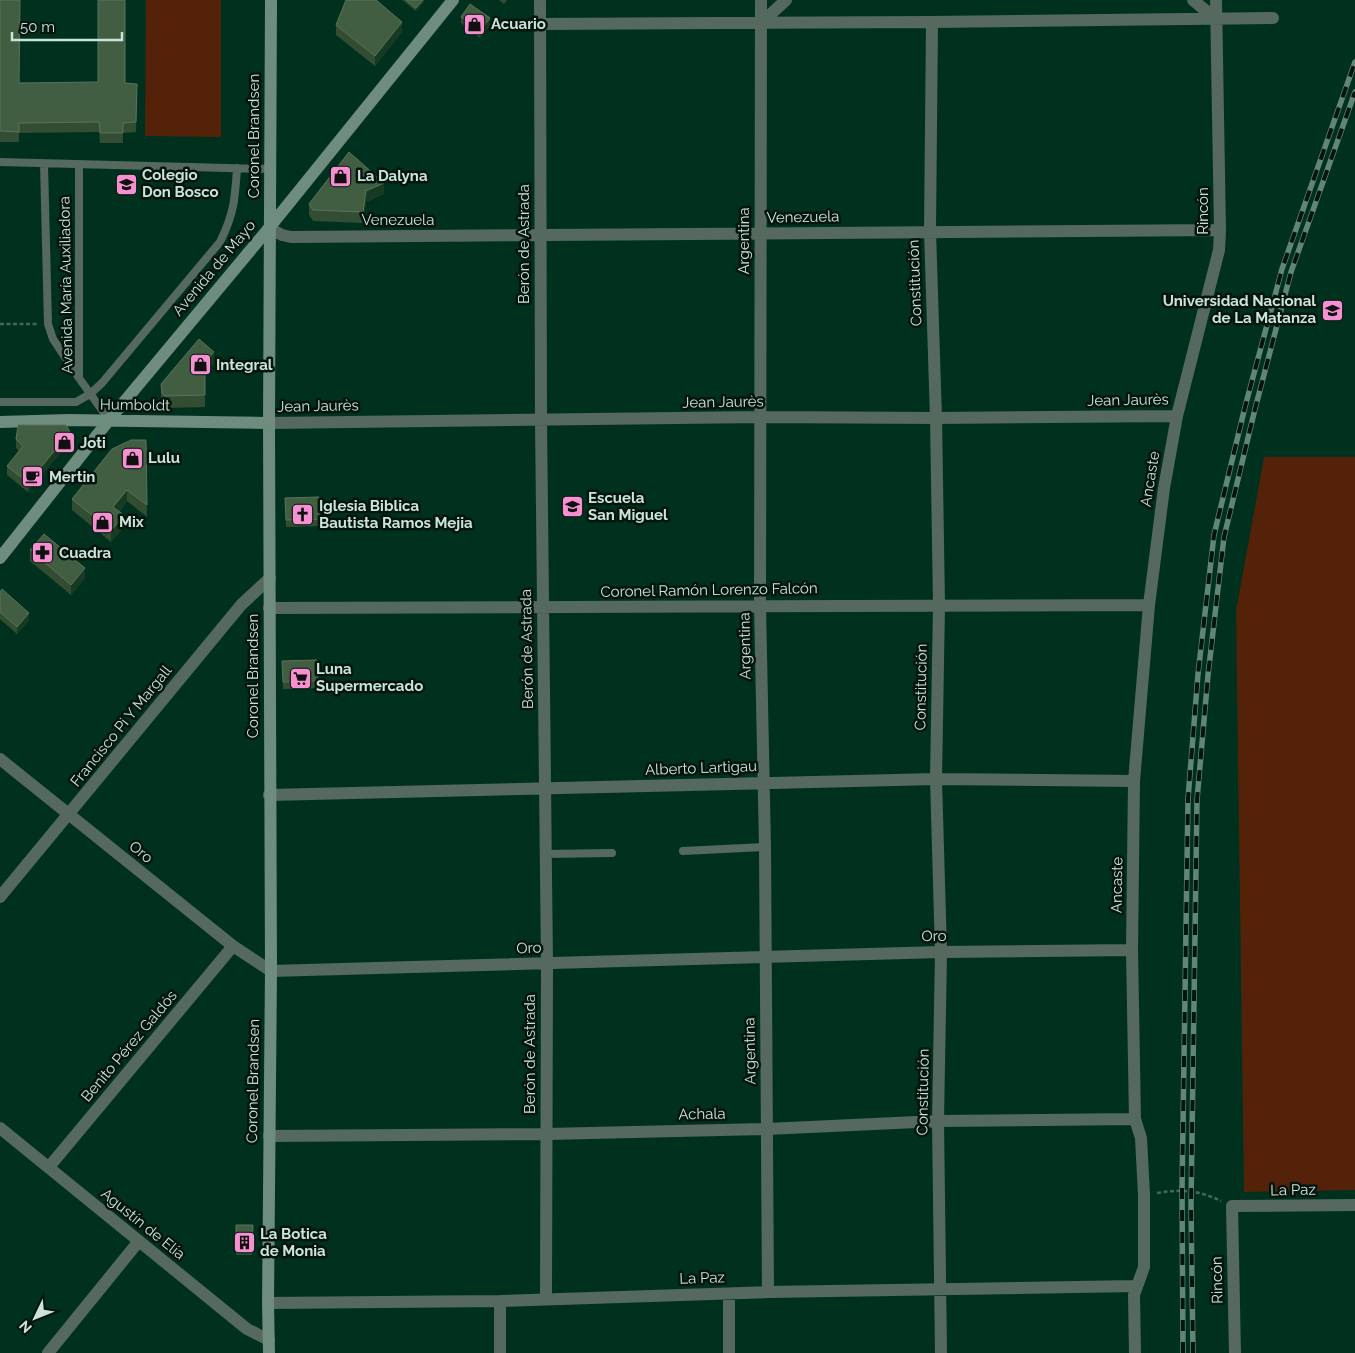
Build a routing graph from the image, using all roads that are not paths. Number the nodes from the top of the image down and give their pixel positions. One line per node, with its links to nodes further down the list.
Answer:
1 (271, 0): 17 (street, Coronel Brandsen)
2 (453, 0): 18 (street, Avenida de Mayo)
3 (540, 0): 12 (street, Berón de Astrada)
4 (761, 0): 11 (street, Argentina)
5 (786, 0): 11 (street)
6 (1193, 0): 9 (street)
7 (1216, 0): 9 (street, Rincón)
8 (1273, 18): 9 (street)
9 (1216, 19): 10 (street); 19 (street, Rincón)
10 (932, 22): 11 (street); 20 (street, Constitución)
11 (761, 23): 12 (street); 21 (street, Argentina)
12 (541, 24): 22 (street, Berón de Astrada)
13 (0, 162): 14 (lane)
14 (44, 164): 15 (lane); 23 (lane)
15 (79, 164): 16 (lane); 23 (lane, Avenida María Auxiliadora)
16 (238, 168): 17 (lane); 24 (lane)
17 (270, 169): 18 (street, Coronel Brandsen)
18 (269, 228): 22 (street, Venezuela); 29 (street, Avenida de Mayo); 32 (street, Coronel Brandsen)
19 (1220, 230): 20 (street, Venezuela); 26 (street, Rincón)
20 (930, 231): 21 (street, Venezuela); 28 (street, Constitución)
21 (760, 233): 22 (street, Venezuela); 27 (street, Argentina)
22 (540, 236): 30 (street, Berón de Astrada)
23 (79, 378): 24 (lane, Avenida María Auxiliadora)
24 (92, 398): 25 (lane); 29 (lane, Avenida María Auxiliadora)
25 (0, 402)
26 (1177, 416): 28 (street, Jean Jaurès); 37 (street, Ancaste)
27 (760, 417): 28 (street, Jean Jaurès); 30 (street, Jean Jaurès); 35 (street, Argentina)
28 (936, 418): 36 (street, Constitución)
29 (109, 420): 31 (street, Humboldt); 32 (street, Humboldt); 33 (street, Avenida de Mayo)
30 (541, 420): 32 (street, Jean Jaurès); 39 (street, Berón de Astrada)
31 (0, 422)
32 (269, 423): 34 (street, Coronel Brandsen)
33 (0, 558)
34 (270, 578): 38 (street, Coronel Brandsen); 46 (street, Francisco Pi Y Margall)
35 (760, 605): 36 (street, Coronel Ramón Lorenzo Falcón); 39 (street, Coronel Ramón Lorenzo Falcón); 43 (street, Argentina)
36 (939, 605): 37 (street, Coronel Ramón Lorenzo Falcón); 41 (street, Constitución)
37 (1149, 605): 42 (street, Ancaste)
38 (269, 608): 39 (street, Coronel Ramón Lorenzo Falcón); 45 (street, Coronel Brandsen)
39 (543, 608): 44 (street, Berón de Astrada)
40 (0, 759): 46 (street, Oro)
41 (936, 779): 42 (street, Alberto Lartigau); 43 (street, Alberto Lartigau); 54 (street, Constitución)
42 (1134, 781): 53 (street, Ancaste)
43 (764, 782): 44 (street, Alberto Lartigau); 47 (street, Argentina)
44 (545, 789): 45 (street, Alberto Lartigau); 50 (street, Berón de Astrada)
45 (269, 795): 57 (street, Coronel Brandsen)
46 (68, 815): 51 (street, Francisco Pi Y Margall); 52 (street, Oro)
47 (765, 848): 48 (lane); 55 (street, Argentina)
48 (683, 851)
49 (612, 853): 50 (lane)
50 (546, 854): 56 (street, Berón de Astrada)
51 (0, 897)
52 (233, 946): 57 (street, Oro); 64 (street, Benito Pérez Galdós)
53 (1132, 950): 54 (street, Oro); 58 (street, Ancaste)
54 (941, 952): 55 (street, Oro); 59 (street, Constitución)
55 (765, 957): 56 (street, Oro); 60 (street, Argentina)
56 (546, 964): 57 (street, Oro); 62 (street, Berón de Astrada)
57 (271, 971): 63 (street, Coronel Brandsen)
58 (1135, 1120): 59 (street, Achala); 68 (street, Ancaste)
59 (938, 1121): 60 (street, Achala); 69 (street, Constitución)
60 (767, 1129): 62 (street, Achala); 70 (street, Argentina)
61 (2, 1133): 64 (street, Agustín de Elía)
62 (547, 1134): 63 (street, Achala); 72 (street, Berón de Astrada)
63 (269, 1136): 74 (street, Coronel Brandsen)
64 (49, 1167): 67 (street, Agustín de Elía)
65 (1355, 1205): 66 (street, La Paz)
66 (1232, 1206): 81 (street, Rincón)
67 (140, 1242): 75 (street, Agustín de Elía); 76 (street)
68 (1136, 1286): 69 (street, La Paz); 80 (street, Ancaste)
69 (940, 1290): 70 (street, La Paz); 79 (street, Constitución)
70 (768, 1292): 71 (street, La Paz)
71 (729, 1294): 72 (street, La Paz); 78 (street)
72 (546, 1298): 73 (street, La Paz)
73 (500, 1301): 74 (street, La Paz); 77 (street)
74 (268, 1303): 75 (street, Coronel Brandsen)
75 (269, 1347)
76 (48, 1353)
77 (500, 1353)
78 (728, 1353)
79 (941, 1353)
80 (1135, 1353)
81 (1235, 1353)

